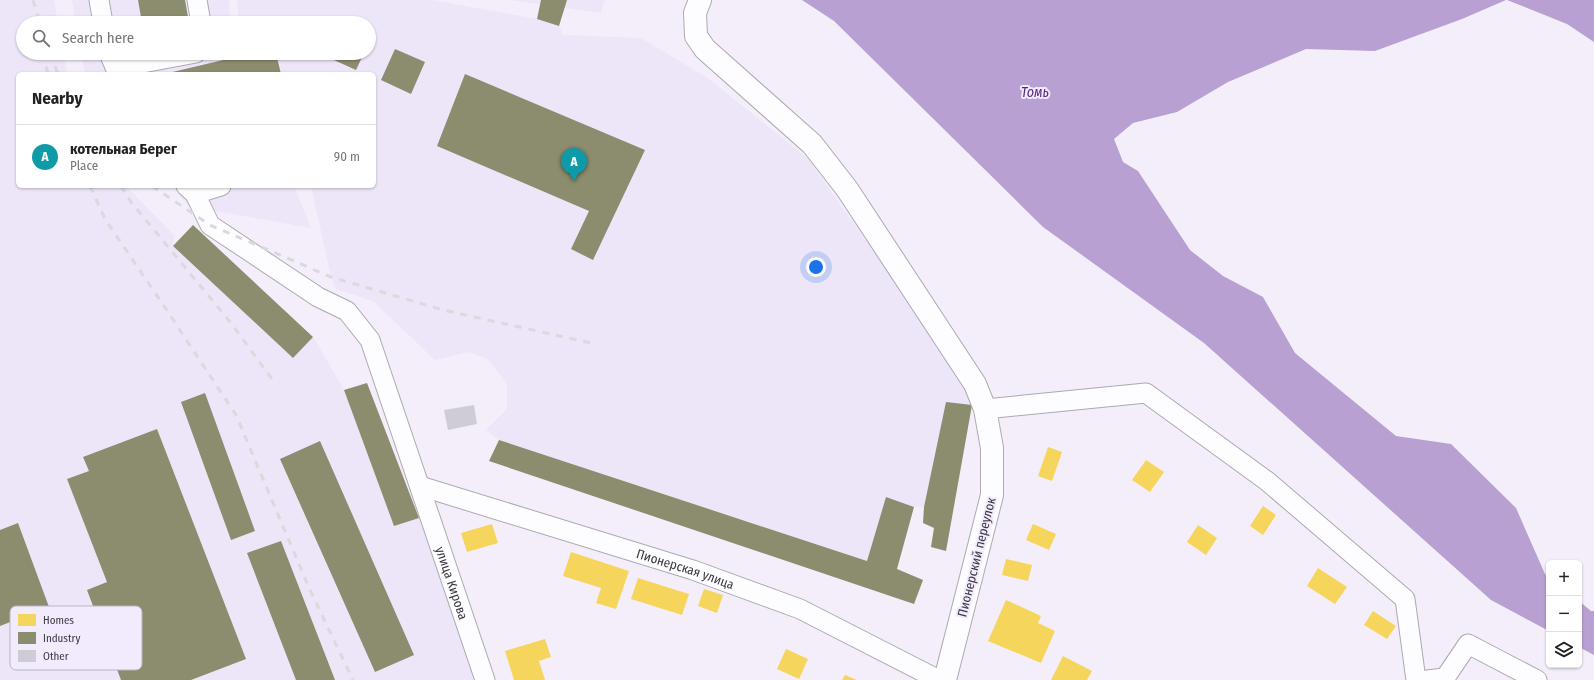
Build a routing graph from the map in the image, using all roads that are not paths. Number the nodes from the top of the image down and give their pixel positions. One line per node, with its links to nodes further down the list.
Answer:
1 (99, 0): 4 (street)
2 (197, 0): 5 (street)
3 (700, 0): 10 (main road, Пионерский переулок)
4 (102, 16)
5 (200, 16)
6 (148, 60): 7 (street)
7 (114, 65)
8 (206, 188): 9 (street)
9 (191, 190): 11 (street, улица Кирова)
10 (985, 409): 14 (main road, Пионерский переулок); 15 (street)
11 (420, 486): 12 (street, улица Кирова); 13 (street, Пионерская улица)
12 (485, 680)
13 (939, 680)
14 (946, 680)
15 (1416, 680)
16 (1427, 680): 17 (street)
17 (1537, 680)

